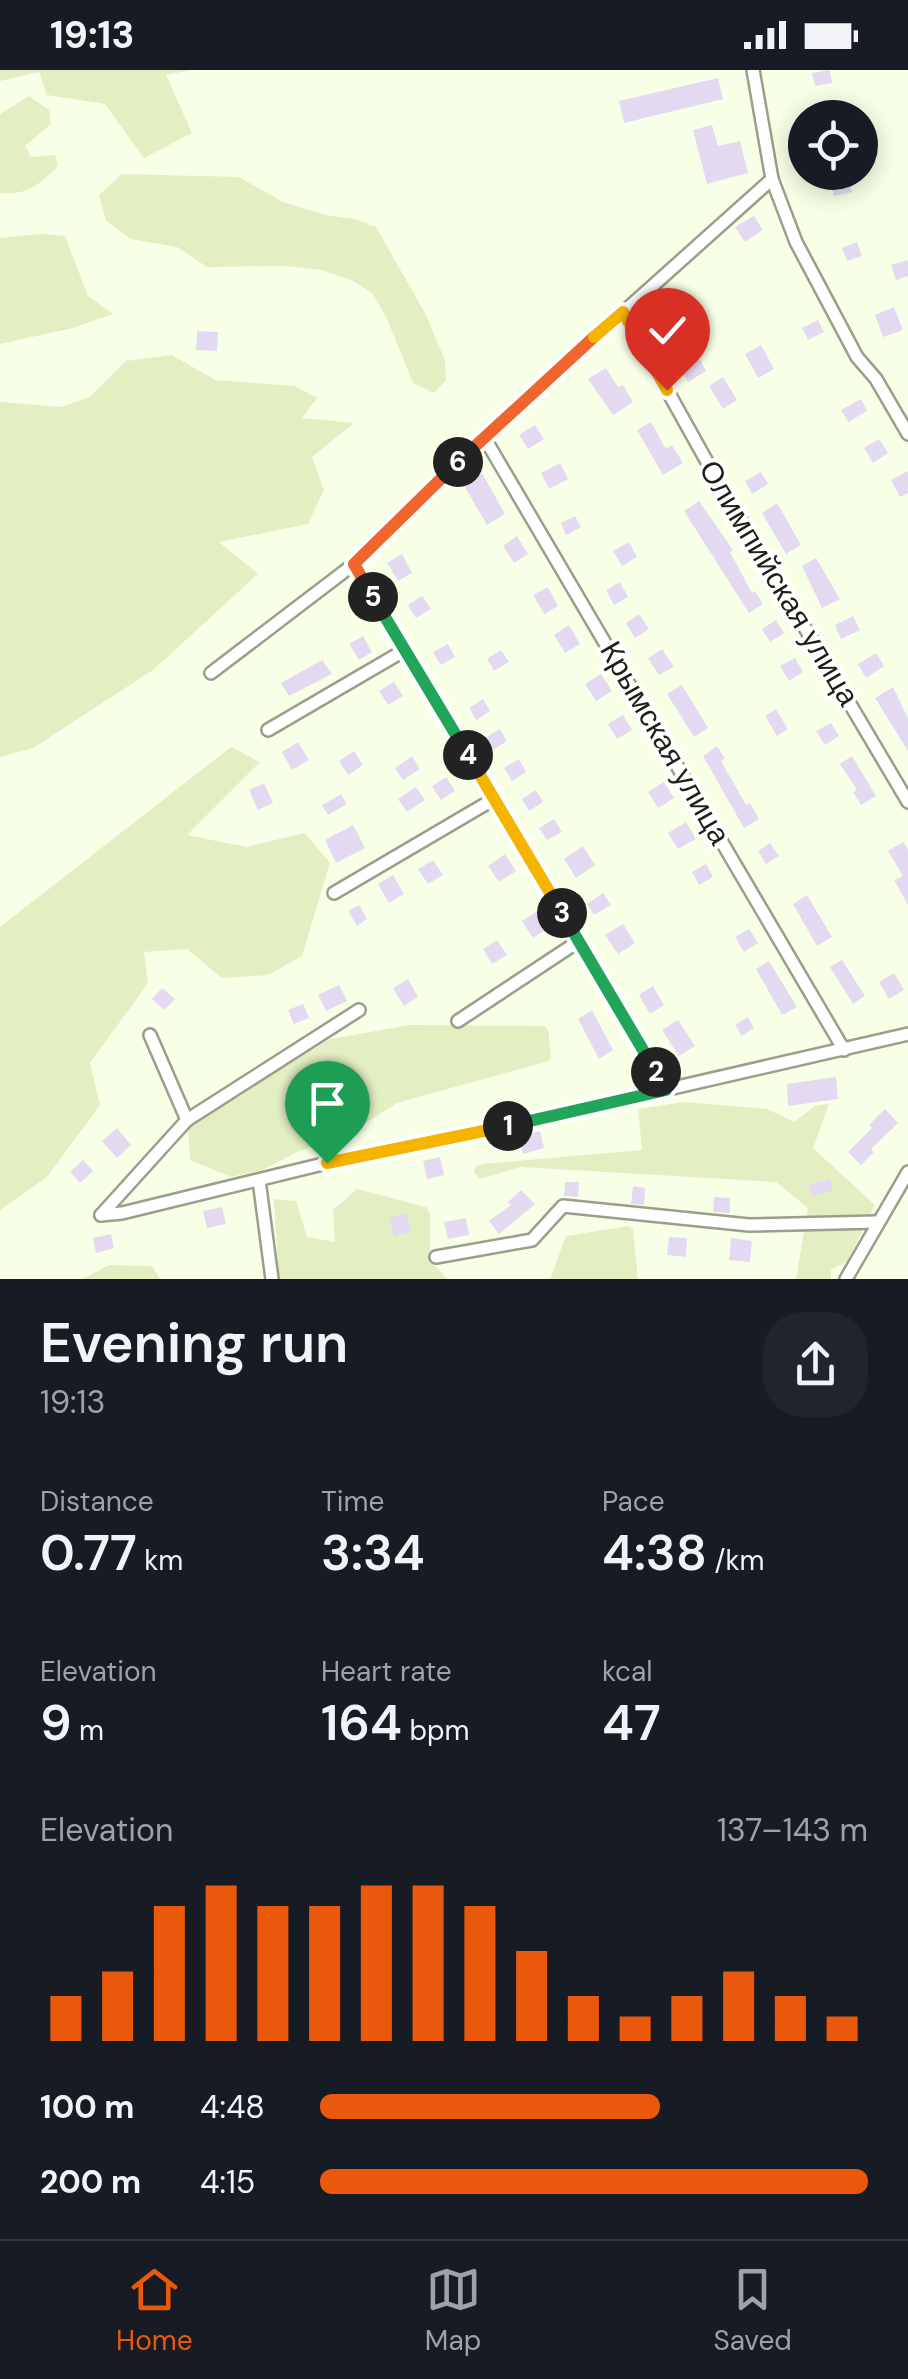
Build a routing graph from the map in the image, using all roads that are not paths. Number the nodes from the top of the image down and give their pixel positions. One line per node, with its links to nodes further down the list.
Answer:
1 (753, 70): 2 (street)
2 (772, 179): 3 (street); 4 (street)
3 (623, 312): 5 (street); 11 (street, Олимпийская улица)
4 (908, 434)
5 (484, 437): 6 (street); 18 (street, Крымская улица)
6 (354, 564): 7 (street); 8 (street)
7 (405, 650): 9 (street); 10 (street)
8 (210, 673)
9 (268, 730)
10 (494, 799): 12 (street); 13 (street)
11 (908, 802)
12 (334, 893)
13 (579, 941): 15 (street); 19 (street)
14 (359, 1010): 20 (street)
15 (458, 1021)
16 (150, 1034): 20 (street)
17 (908, 1034): 18 (street)
18 (844, 1050): 19 (street)
19 (666, 1090): 22 (street)
20 (187, 1120): 22 (street)
21 (908, 1172): 23 (street)
22 (259, 1180): 25 (street)
23 (876, 1222): 24 (street); 26 (street)
24 (436, 1258)
25 (272, 1279)
26 (846, 1279)

